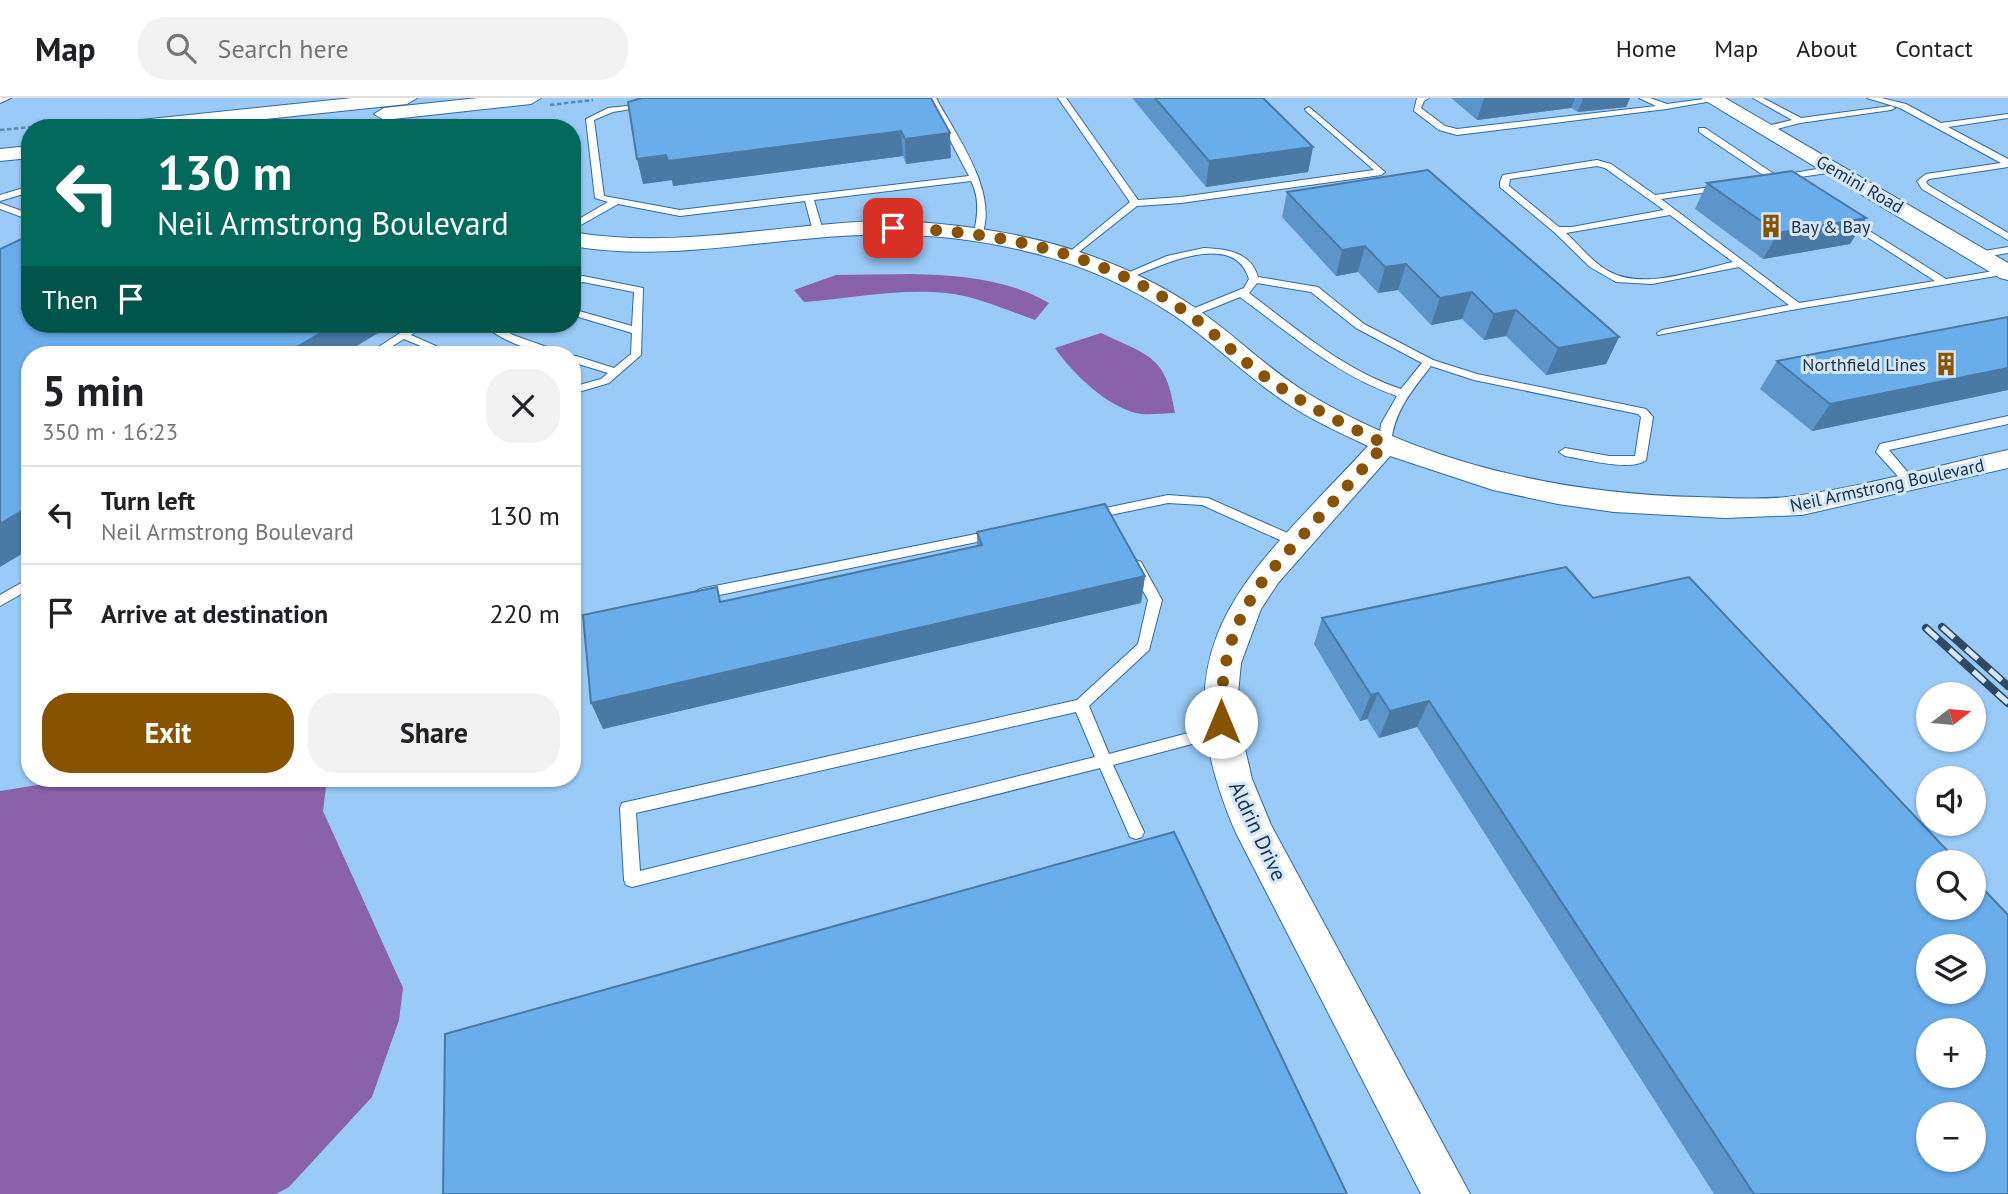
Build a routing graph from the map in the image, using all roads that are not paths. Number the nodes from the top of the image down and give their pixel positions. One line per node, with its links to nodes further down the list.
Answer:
1 (7, 98): 10 (lane)
2 (407, 98): 18 (street)
3 (932, 98): 31 (lane)
4 (1062, 98): 39 (lane)
5 (1424, 98): 15 (lane)
6 (1643, 98): 15 (lane)
7 (1757, 98): 21 (lane)
8 (1871, 98): 13 (lane)
9 (1712, 99): 15 (lane); 23 (street, Gemini Road)
10 (0, 101)
11 (488, 101): 12 (street); 19 (street); 20 (street)
12 (540, 102)
13 (1902, 102): 21 (lane); 22 (lane)
14 (661, 104): 40 (lane)
15 (1666, 107)
16 (1309, 109): 39 (lane)
17 (2008, 116): 22 (lane)
18 (208, 119)
19 (335, 119)
20 (486, 119)
21 (1800, 121): 23 (lane)
22 (1940, 126): 29 (lane)
23 (1766, 129): 30 (street, Gemini Road)
24 (1702, 131): 32 (lane)
25 (21, 138): 26 (street)
26 (0, 140)
27 (21, 153): 28 (street)
28 (0, 155)
29 (2008, 164): 49 (lane)
30 (1834, 169): 32 (lane); 52 (street, Gemini Road)
31 (975, 178): 37 (lane); 48 (lane)
32 (1775, 178): 33 (lane)
33 (1762, 181)
34 (1734, 185): 38 (lane)
35 (21, 192): 36 (lane)
36 (0, 198)
37 (809, 198): 40 (lane); 47 (lane)
38 (1653, 198): 42 (lane); 46 (lane)
39 (1135, 202): 53 (lane)
40 (614, 203): 45 (lane)
41 (0, 206): 43 (lane)
42 (1670, 212): 46 (lane); 54 (lane)
43 (21, 214)
44 (1840, 216): 59 (lane)
45 (581, 222)
46 (1557, 230): 54 (lane)
47 (818, 231): 48 (street, Neil Armstrong Boulevard); 50 (street, Neil Armstrong Boulevard)
48 (978, 235): 53 (street, Neil Armstrong Boulevard)
49 (2008, 237)
50 (581, 240)
51 (2008, 250): 52 (lane)
52 (1978, 255): 55 (street, Gemini Road)
53 (1070, 256): 56 (street, Neil Armstrong Boulevard)
54 (1739, 264): 61 (lane)
55 (2007, 272): 59 (lane)
56 (1124, 277): 58 (lane); 62 (street, Neil Armstrong Boulevard)
57 (581, 279): 64 (lane)
58 (1254, 279): 60 (lane); 73 (lane)
59 (1944, 282): 61 (lane)
60 (1242, 293): 62 (lane); 76 (lane)
61 (1797, 306): 65 (lane)
62 (1189, 314): 78 (street, Neil Armstrong Boulevard)
63 (581, 315): 64 (lane)
64 (637, 331): 74 (lane)
65 (1662, 332)
66 (406, 333): 68 (lane)
67 (503, 333): 71 (lane)
68 (403, 335): 69 (lane); 70 (lane)
69 (385, 346)
70 (429, 346)
71 (536, 346)
72 (581, 361): 74 (lane)
73 (1429, 362): 76 (lane); 79 (lane)
74 (615, 372): 75 (lane)
75 (581, 388)
76 (1403, 394): 78 (lane)
77 (2008, 420): 81 (lane)
78 (1385, 444): 81 (street, Neil Armstrong Boulevard); 84 (street, Aldrin Drive)
79 (1565, 452)
80 (2008, 459): 81 (street, Neil Armstrong Boulevard)
81 (1909, 481)
82 (1081, 517): 84 (lane)
83 (1015, 530): 87 (lane)
84 (1296, 542): 90 (street, Aldrin Drive)
85 (1131, 556): 89 (lane)
86 (21, 588): 88 (lane)
87 (685, 597)
88 (0, 601)
89 (1081, 705): 91 (lane); 91 (lane)
90 (1222, 730): 91 (lane); 93 (street, Aldrin Drive)
91 (1104, 761): 92 (lane)
92 (1136, 832)
93 (1446, 1194)

